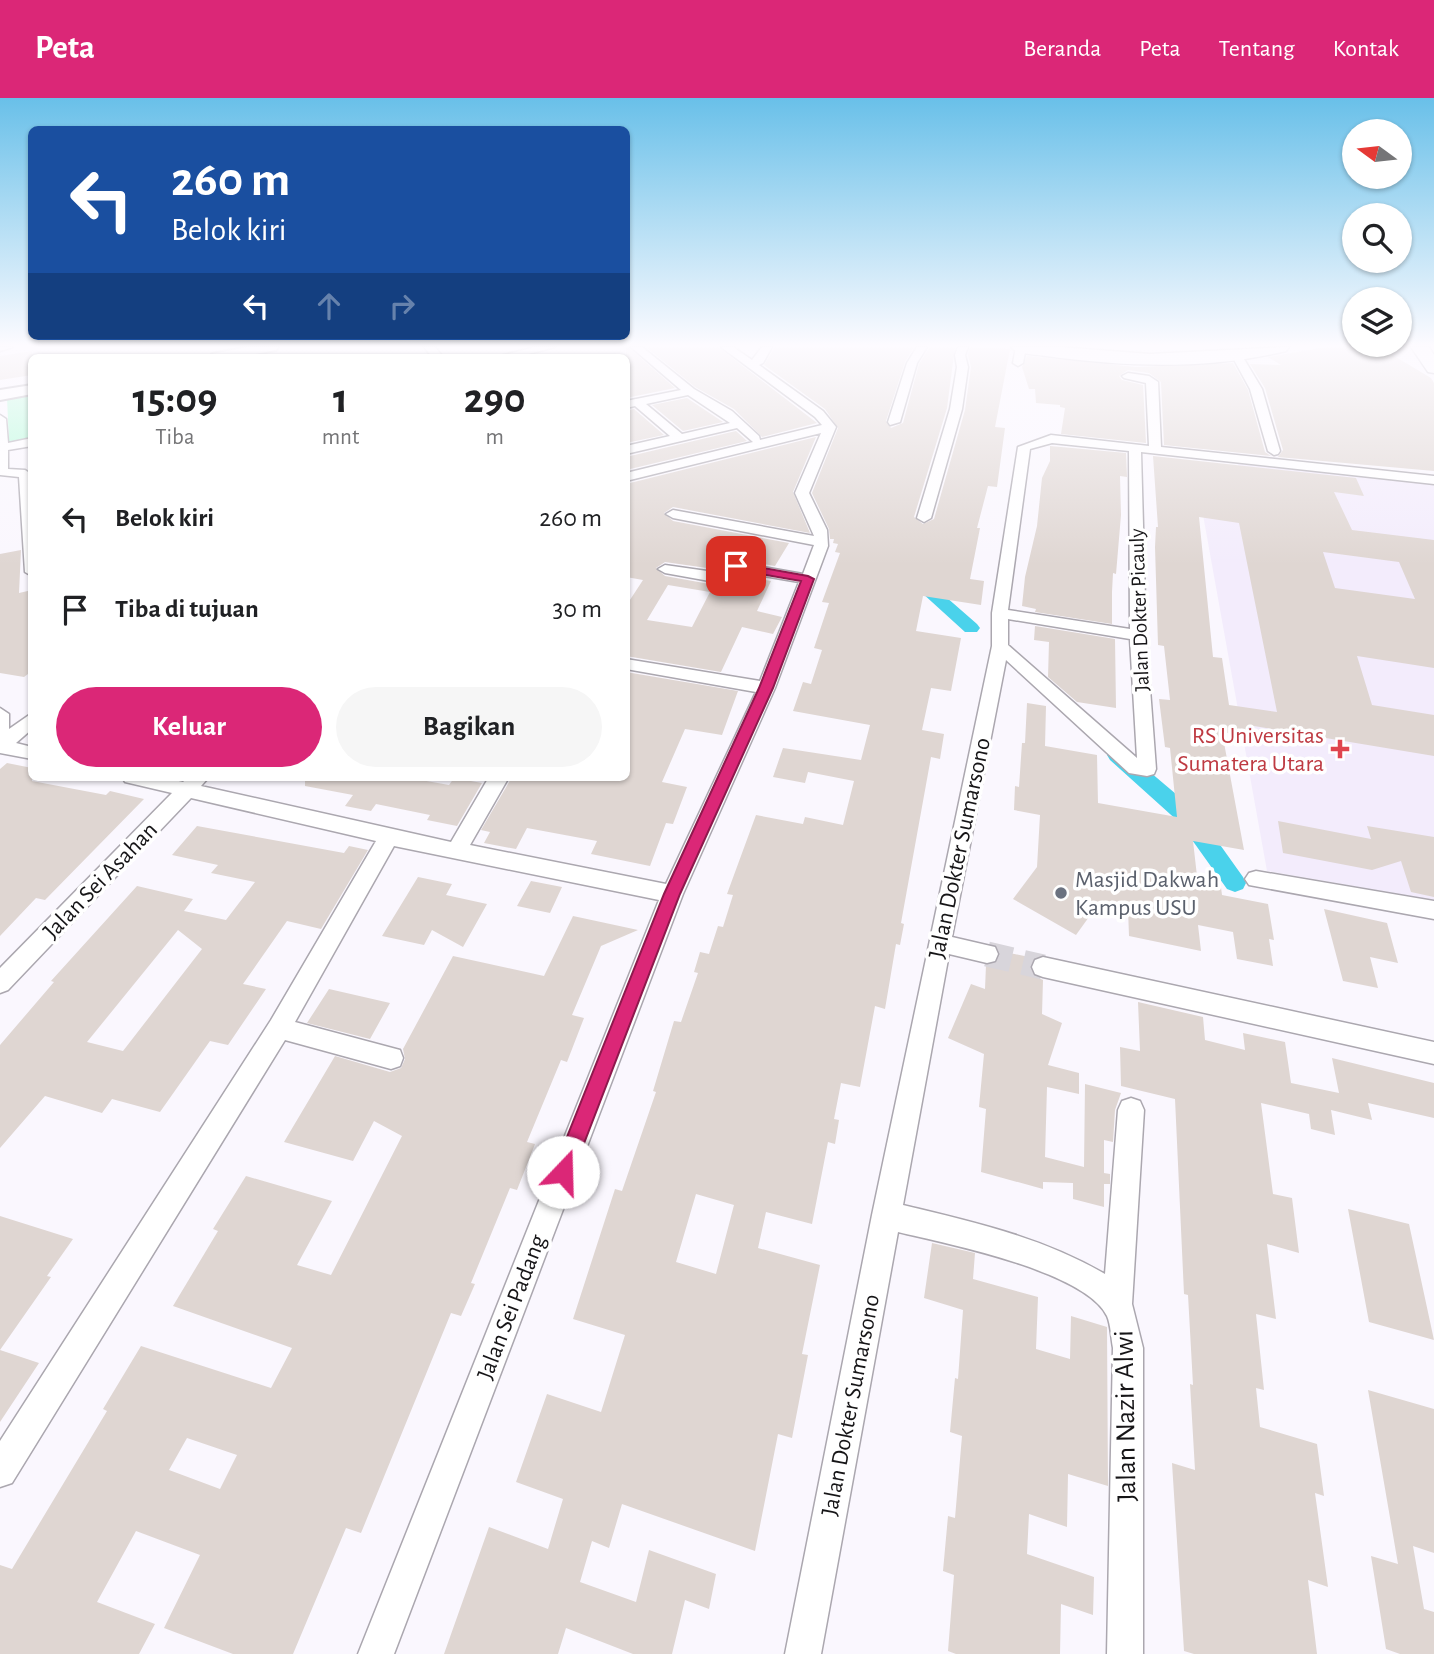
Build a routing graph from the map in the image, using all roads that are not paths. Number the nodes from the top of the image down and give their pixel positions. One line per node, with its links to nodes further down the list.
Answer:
1 (0, 420): 14 (street)
2 (654, 420): 10 (street)
3 (733, 420): 8 (street)
4 (824, 420): 9 (street)
5 (953, 420): 22 (street)
6 (1154, 420): 16 (street)
7 (1264, 420): 17 (street)
8 (740, 424): 10 (street); 11 (street)
9 (830, 427): 18 (street); 23 (street)
10 (680, 438): 15 (street)
11 (755, 439)
12 (28, 443): 14 (street)
13 (1135, 446): 16 (street, Jalan Dokter Sumarsono); 26 (street, Jalan Dokter Sumarsono); 27 (street, Jalan Dokter Picauly)
14 (2, 448): 21 (street)
15 (630, 449)
16 (1155, 449): 19 (street, Jalan Dokter Sumarsono)
17 (1274, 451)
18 (630, 476)
19 (1434, 480)
20 (673, 514): 23 (street)
21 (28, 516)
22 (924, 518)
23 (821, 542): 25 (street, Jalan Sei Padang)
24 (665, 569): 25 (street)
25 (808, 579): 30 (street, Jalan Sei Padang)
26 (1000, 614): 27 (street); 28 (street, Jalan Dokter Sumarsono)
27 (1138, 635): 28 (street, Jalan Dokter Picauly)
28 (1000, 646): 43 (street, Jalan Dokter Sumarsono)
29 (630, 665): 30 (street)
30 (766, 688): 41 (street, Jalan Sei Padang)
31 (0, 714): 33 (street)
32 (28, 722): 33 (street)
33 (1, 746): 34 (street)
34 (28, 752)
35 (167, 781): 37 (street)
36 (497, 781): 39 (street)
37 (193, 784): 38 (street); 46 (street, Jalan Sei Asahan)
38 (389, 837): 39 (street); 47 (street)
39 (457, 849): 41 (street)
40 (1256, 879): 42 (street)
41 (672, 894): 54 (street, Jalan Sei Padang)
42 (1434, 910)
43 (940, 943): 44 (street); 51 (street, Jalan Dokter Sumarsono)
44 (987, 954)
45 (1043, 967): 48 (street)
46 (0, 983)
47 (279, 1028): 49 (street); 53 (street)
48 (1434, 1053)
49 (391, 1058)
50 (1131, 1110): 52 (street)
51 (886, 1214): 52 (street, Jalan Nazir Alwi); 55 (street, Jalan Dokter Sumarsono)
52 (1117, 1304): 56 (street, Jalan Nazir Alwi)
53 (0, 1471)
54 (376, 1654)
55 (803, 1654)
56 (1125, 1654)

